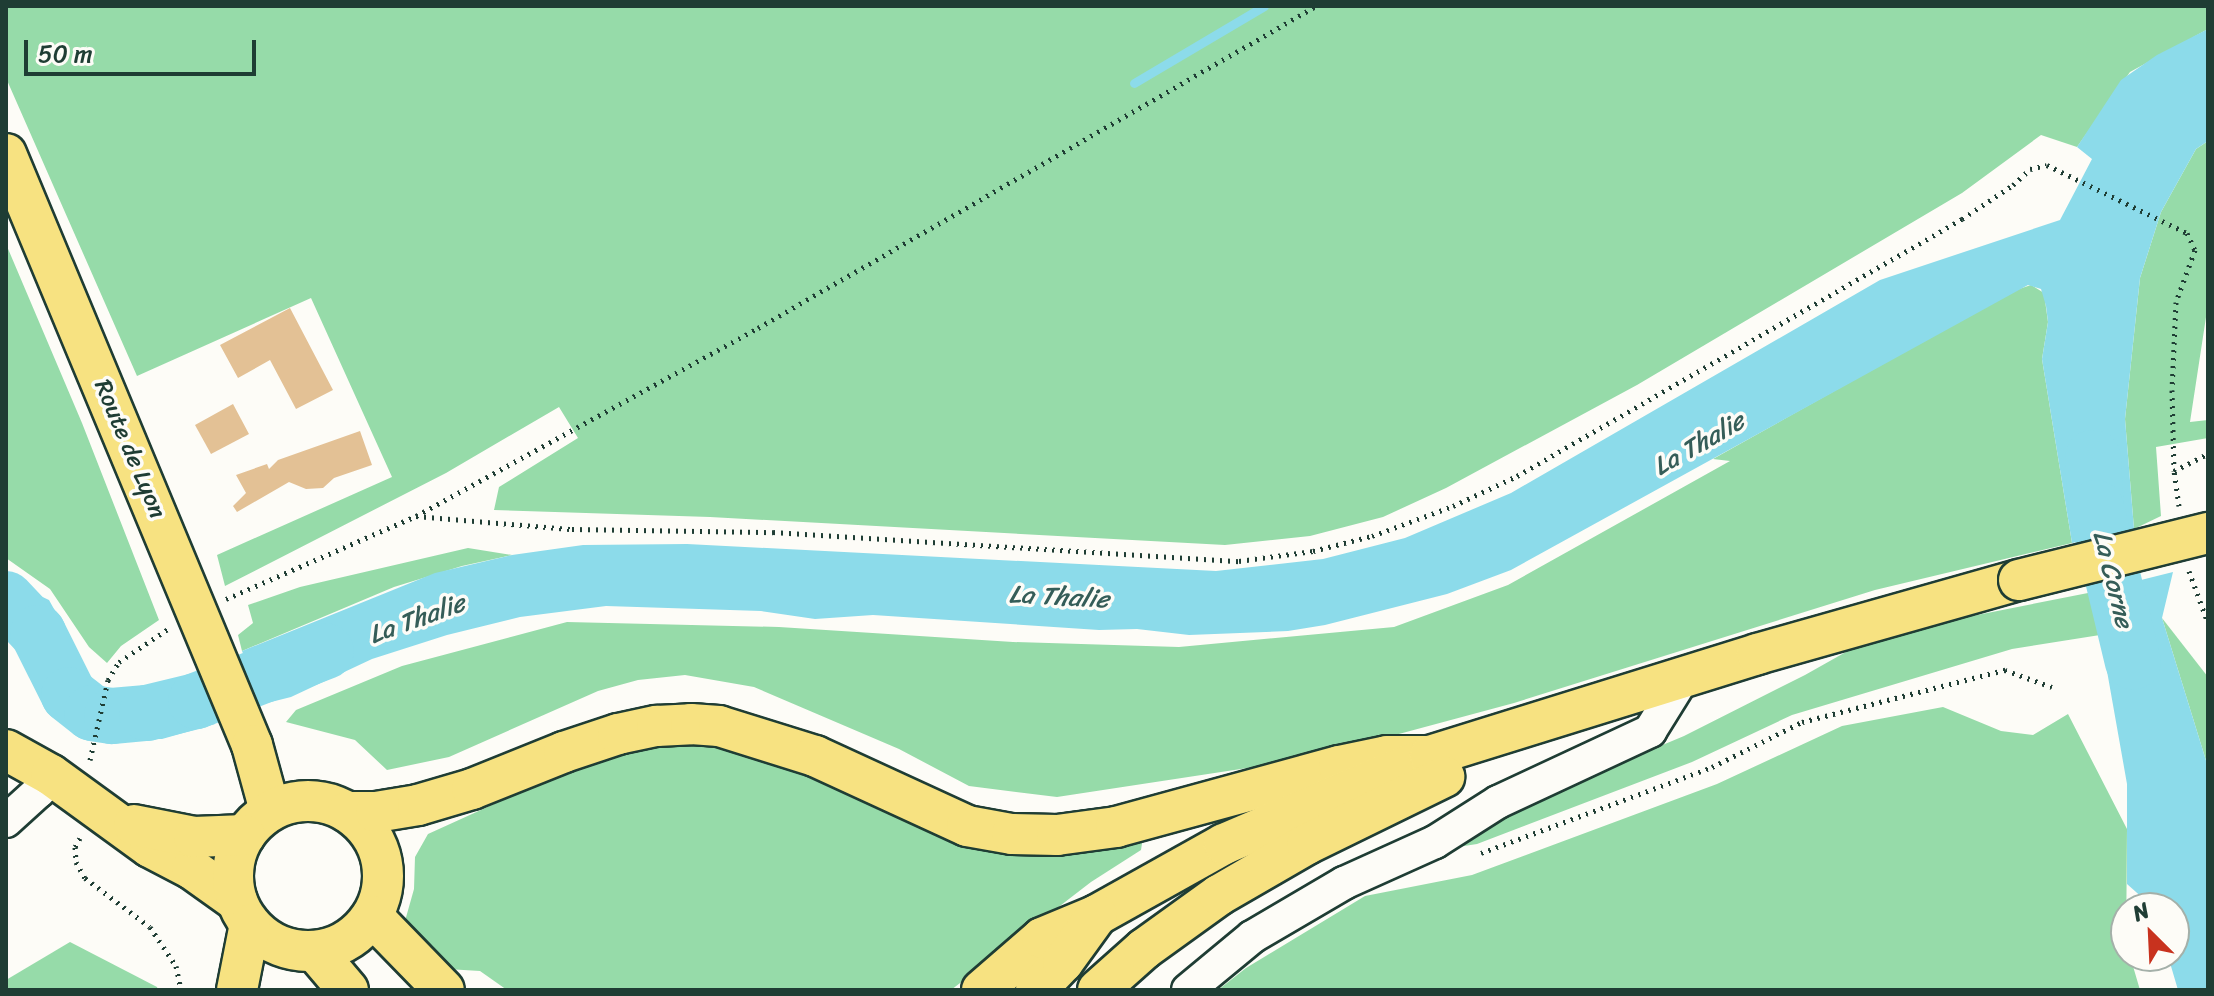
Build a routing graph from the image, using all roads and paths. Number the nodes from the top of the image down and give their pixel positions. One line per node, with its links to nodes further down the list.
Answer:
1 (1316, 6): 4 (path)
2 (6, 154): 6 (main road, Route de Lyon)
3 (2174, 471): 4 (path)
4 (416, 516): 6 (path)
5 (2208, 533): 7 (main road, bridge)
6 (203, 628): 10 (path); 16 (main road, Route de Lyon)
7 (1683, 678): 9 (main road); 30 (lane)
8 (2052, 687): 18 (path)
9 (1619, 697): 12 (main road); 29 (main road)
10 (93, 749)
11 (6, 750): 13 (main road)
12 (1430, 756): 14 (main road); 20 (main road)
13 (51, 775): 15 (main road); 17 (lane)
14 (348, 812): 16 (main road); 21 (main road)
15 (110, 815): 16 (main road); 19 (main road); 23 (path)
16 (270, 816): 19 (main road)
17 (6, 821)
18 (1475, 855)
19 (244, 913): 22 (main road); 24 (main road)
20 (1097, 915): 27 (main road); 28 (main road)
21 (372, 916): 22 (main road); 26 (main road)
22 (315, 951): 25 (main road)
23 (181, 990)
24 (237, 990)
25 (348, 990)
26 (444, 990)
27 (982, 990)
28 (1036, 990)
29 (1098, 990)
30 (1188, 990)

